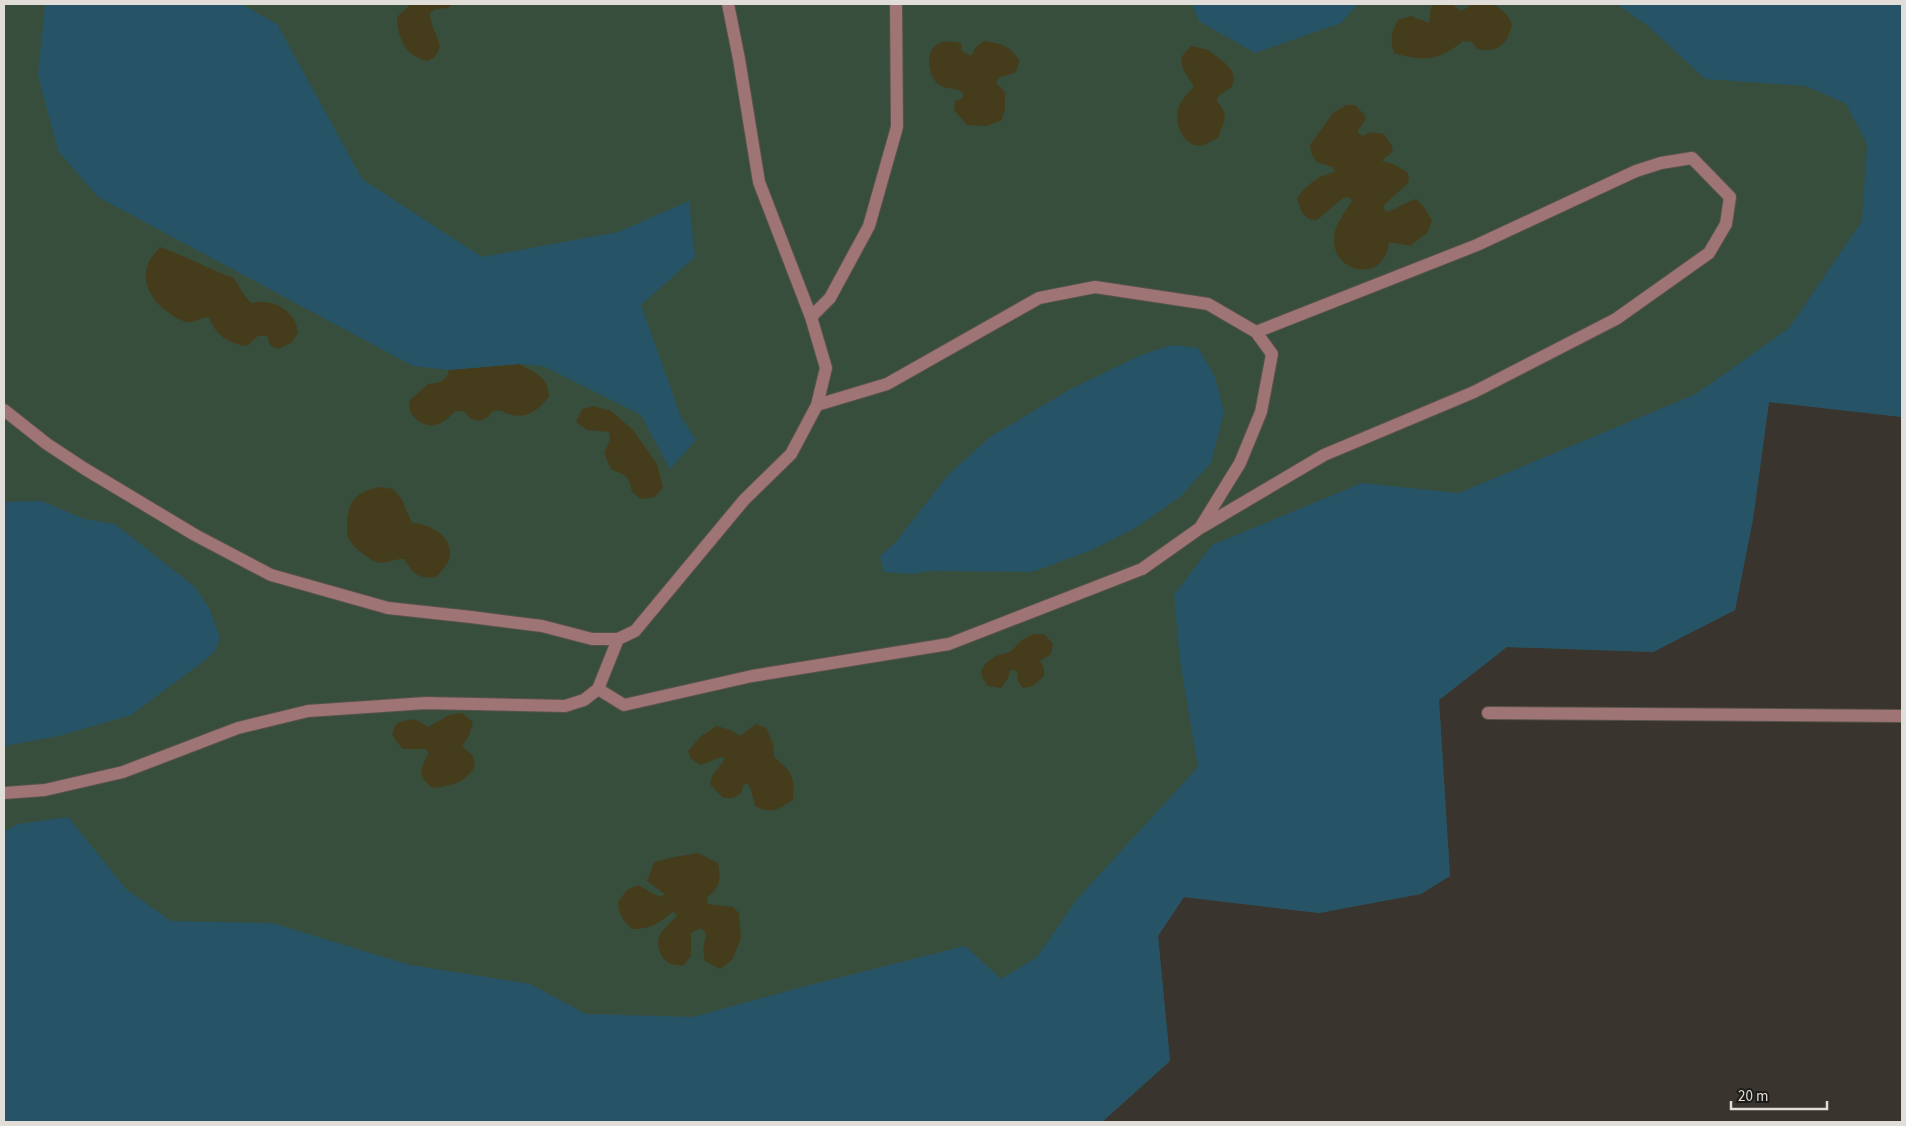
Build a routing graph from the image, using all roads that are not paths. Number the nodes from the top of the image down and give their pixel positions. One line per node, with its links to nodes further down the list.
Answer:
1 (728, 4): 3 (street)
2 (896, 4): 3 (street)
3 (811, 317): 5 (street)
4 (1256, 332): 5 (street); 7 (street); 7 (street)
5 (817, 405): 8 (street)
6 (4, 410): 8 (street)
7 (1200, 528): 9 (street)
8 (618, 639): 9 (street)
9 (598, 689): 12 (street)
10 (1488, 713): 11 (street)
11 (1902, 716)
12 (4, 792)

